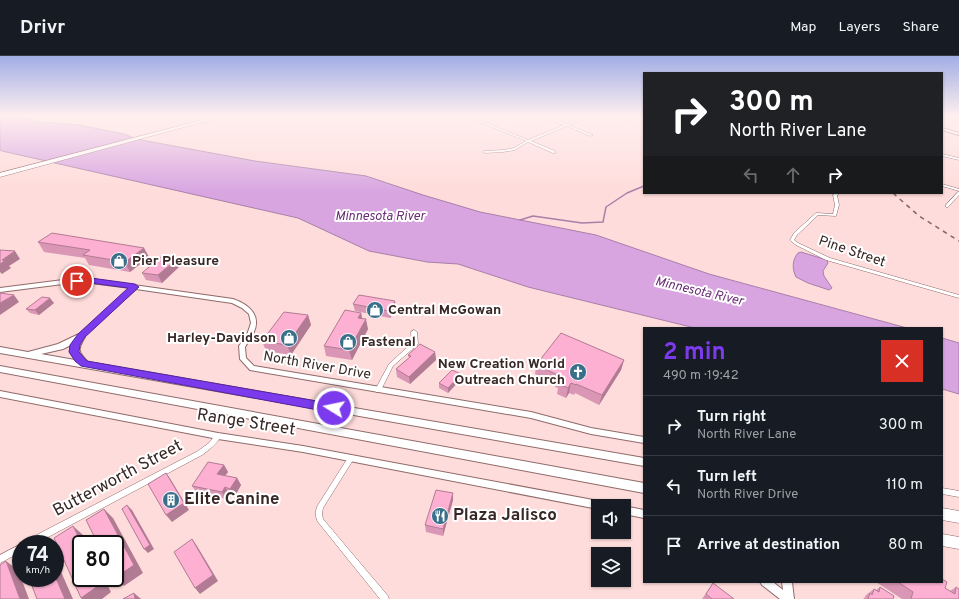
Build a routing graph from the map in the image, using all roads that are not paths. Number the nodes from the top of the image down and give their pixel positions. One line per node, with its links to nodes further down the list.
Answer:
1 (123, 141): 7 (highway)
2 (528, 141): 3 (street); 4 (street)
3 (485, 152)
4 (554, 152)
5 (943, 155): 6 (street)
6 (959, 159)
7 (0, 174)
8 (943, 185): 9 (street)
9 (959, 192): 11 (street)
10 (836, 194): 14 (street, Pine Street)
11 (947, 206)
12 (135, 287): 13 (street, North River Drive); 16 (street); 21 (street, North River Drive)
13 (0, 290)
14 (959, 296)
15 (414, 332): 21 (street)
16 (81, 336): 18 (highway); 19 (highway)
17 (0, 350): 18 (highway)
18 (22, 354): 19 (highway)
19 (85, 364): 26 (highway)
20 (0, 369): 27 (highway)
21 (378, 390): 24 (street, North River Drive)
22 (0, 394): 23 (street, Range Street)
23 (218, 436): 25 (street, Range Street); 35 (street, Butterworth Street)
24 (643, 440)
25 (351, 458): 30 (street, Range Street); 42 (street)
26 (643, 462)
27 (643, 488)
28 (943, 491): 29 (street)
29 (959, 494)
30 (591, 504)
31 (631, 511): 32 (street)
32 (643, 514)
33 (943, 514): 34 (highway)
34 (959, 517)
35 (45, 535)
36 (943, 540): 37 (highway)
37 (959, 543)
38 (12, 553): 39 (street)
39 (0, 559)
40 (766, 583): 43 (street)
41 (787, 583): 43 (street)
42 (385, 599)
43 (789, 599)

